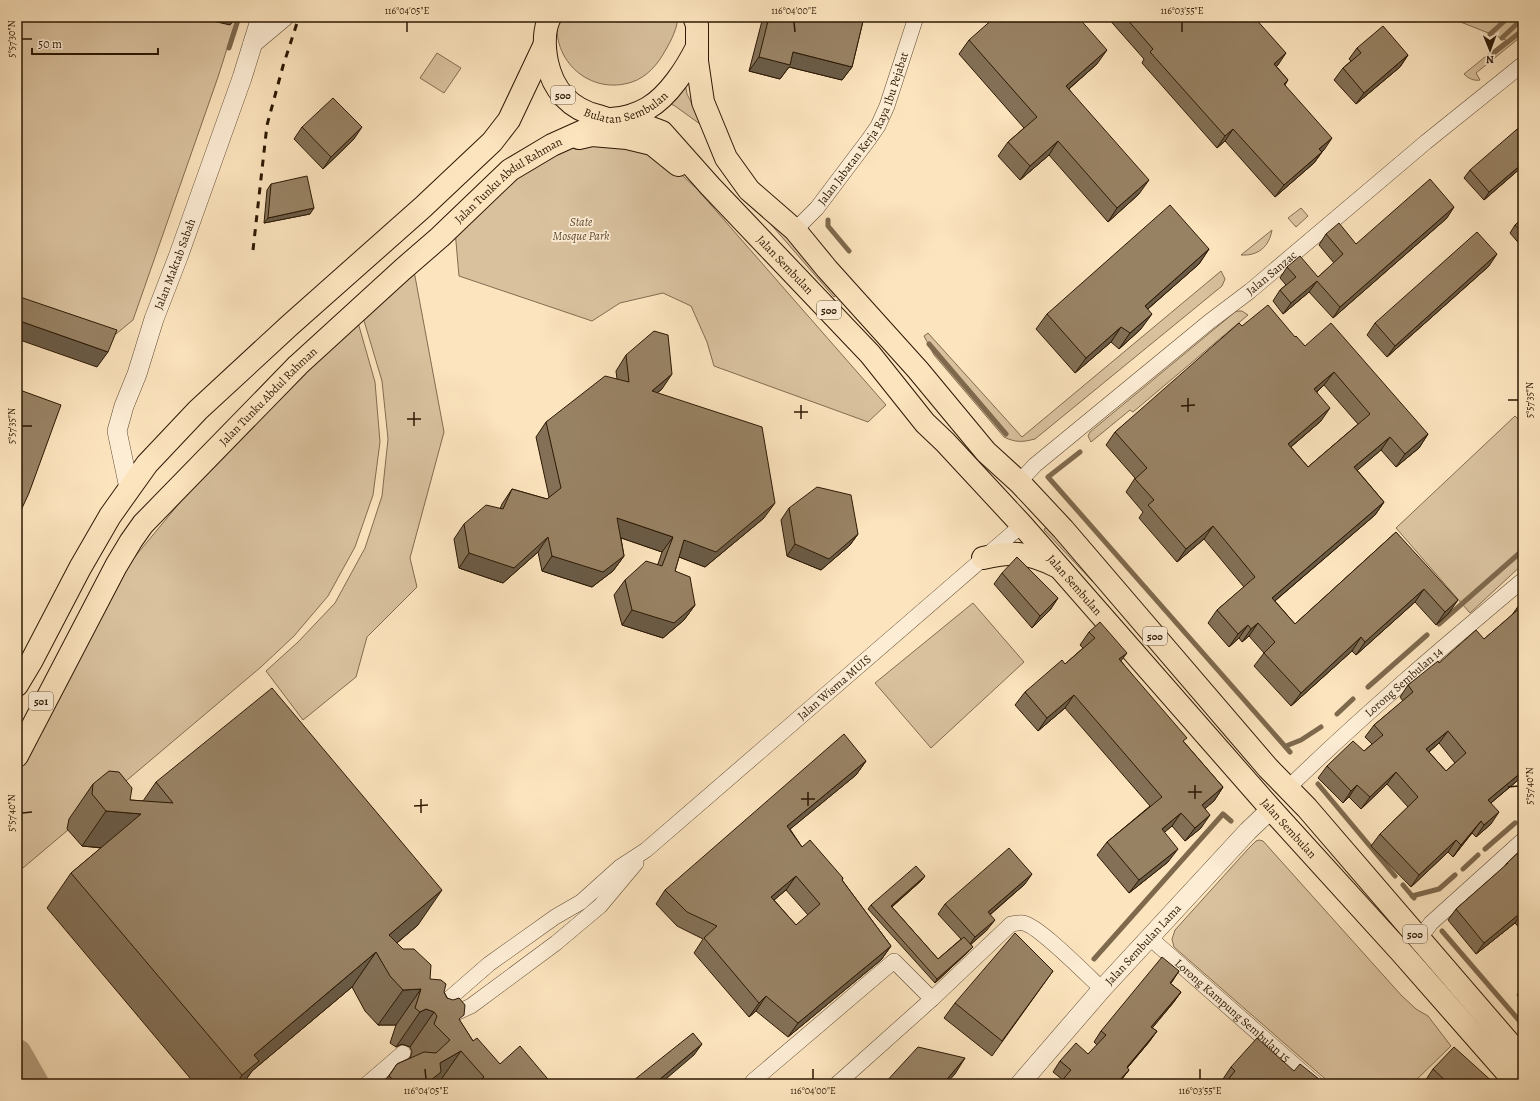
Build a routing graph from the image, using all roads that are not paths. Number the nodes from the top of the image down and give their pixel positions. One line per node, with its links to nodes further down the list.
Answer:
1 (262, 17): 6 (street, Jalan Maktab Sabah)
2 (284, 17): 6 (street)
3 (916, 17): 13 (street, Jalan Jabatan Kerja Raya Ibu Pejabat)
4 (548, 18): 7 (main road, Bulatan Sembulan / 500)
5 (697, 27): 9 (main road, Bulatan Sembulan / 500); 13 (main road, 500)
6 (253, 43): 16 (street, Jalan Maktab Sabah)
7 (544, 46): 9 (main road, Bulatan Sembulan / 500); 16 (main road)
8 (1523, 64): 15 (street, Jalan Sanzac)
9 (610, 119): 10 (main road, Jalan Tunku Abdul Rahman); 11 (main road, Jalan Sembulan / 500)
10 (552, 145): 11 (main road, 500); 24 (main road, Jalan Tunku Abdul Rahman)
11 (710, 186): 12 (main road, Jalan Sembulan / 500)
12 (726, 202): 13 (main road); 17 (main road, Jalan Sembulan / 500)
13 (795, 230): 14 (main road, 500)
14 (986, 452): 15 (main road, 500); 17 (main road)
15 (1019, 482): 18 (main road, 500)
16 (129, 488): 25 (main road)
17 (1022, 525): 18 (main road); 19 (street, Jalan Wisma MUIS); 20 (main road, Jalan Sembulan / 500)
18 (1063, 529): 21 (main road, 500)
19 (983, 558): 20 (main road); 33 (street, Jalan Wisma MUIS)
20 (1061, 568): 23 (main road, Jalan Sembulan / 500)
21 (1097, 570): 23 (main road); 28 (main road, 500)
22 (1523, 580): 29 (street, Lorong Sembulan 14)
23 (1097, 612): 31 (main road, Jalan Sembulan / 500)
24 (66, 662): 26 (main road, 501); 27 (main road, Jalan Tunku Abdul Rahman)
25 (17, 685)
26 (17, 740)
27 (17, 756)
28 (1268, 768): 29 (main road, 500); 31 (main road)
29 (1288, 788): 30 (main road, 500)
30 (1307, 808): 31 (main road); 35 (main road, 500)
31 (1271, 809): 34 (street, Jalan Sembulan Lama); 45 (main road, Jalan Sembulan / 500)
32 (1523, 840): 35 (street)
33 (646, 850): 33 (street)
34 (1150, 938): 36 (street, Jalan Sembulan Lama); 44 (street, Lorong Kampung Sembulan 15)
35 (1419, 939): 39 (main road, 500)
36 (1102, 989): 37 (street); 43 (street, Jalan Sembulan Lama)
37 (932, 999): 41 (street); 42 (street)
38 (403, 1053): 40 (street)
39 (1523, 1059)
40 (367, 1084)
41 (752, 1084)
42 (837, 1084)
43 (1020, 1084)
44 (1316, 1084)
45 (1517, 1084)

